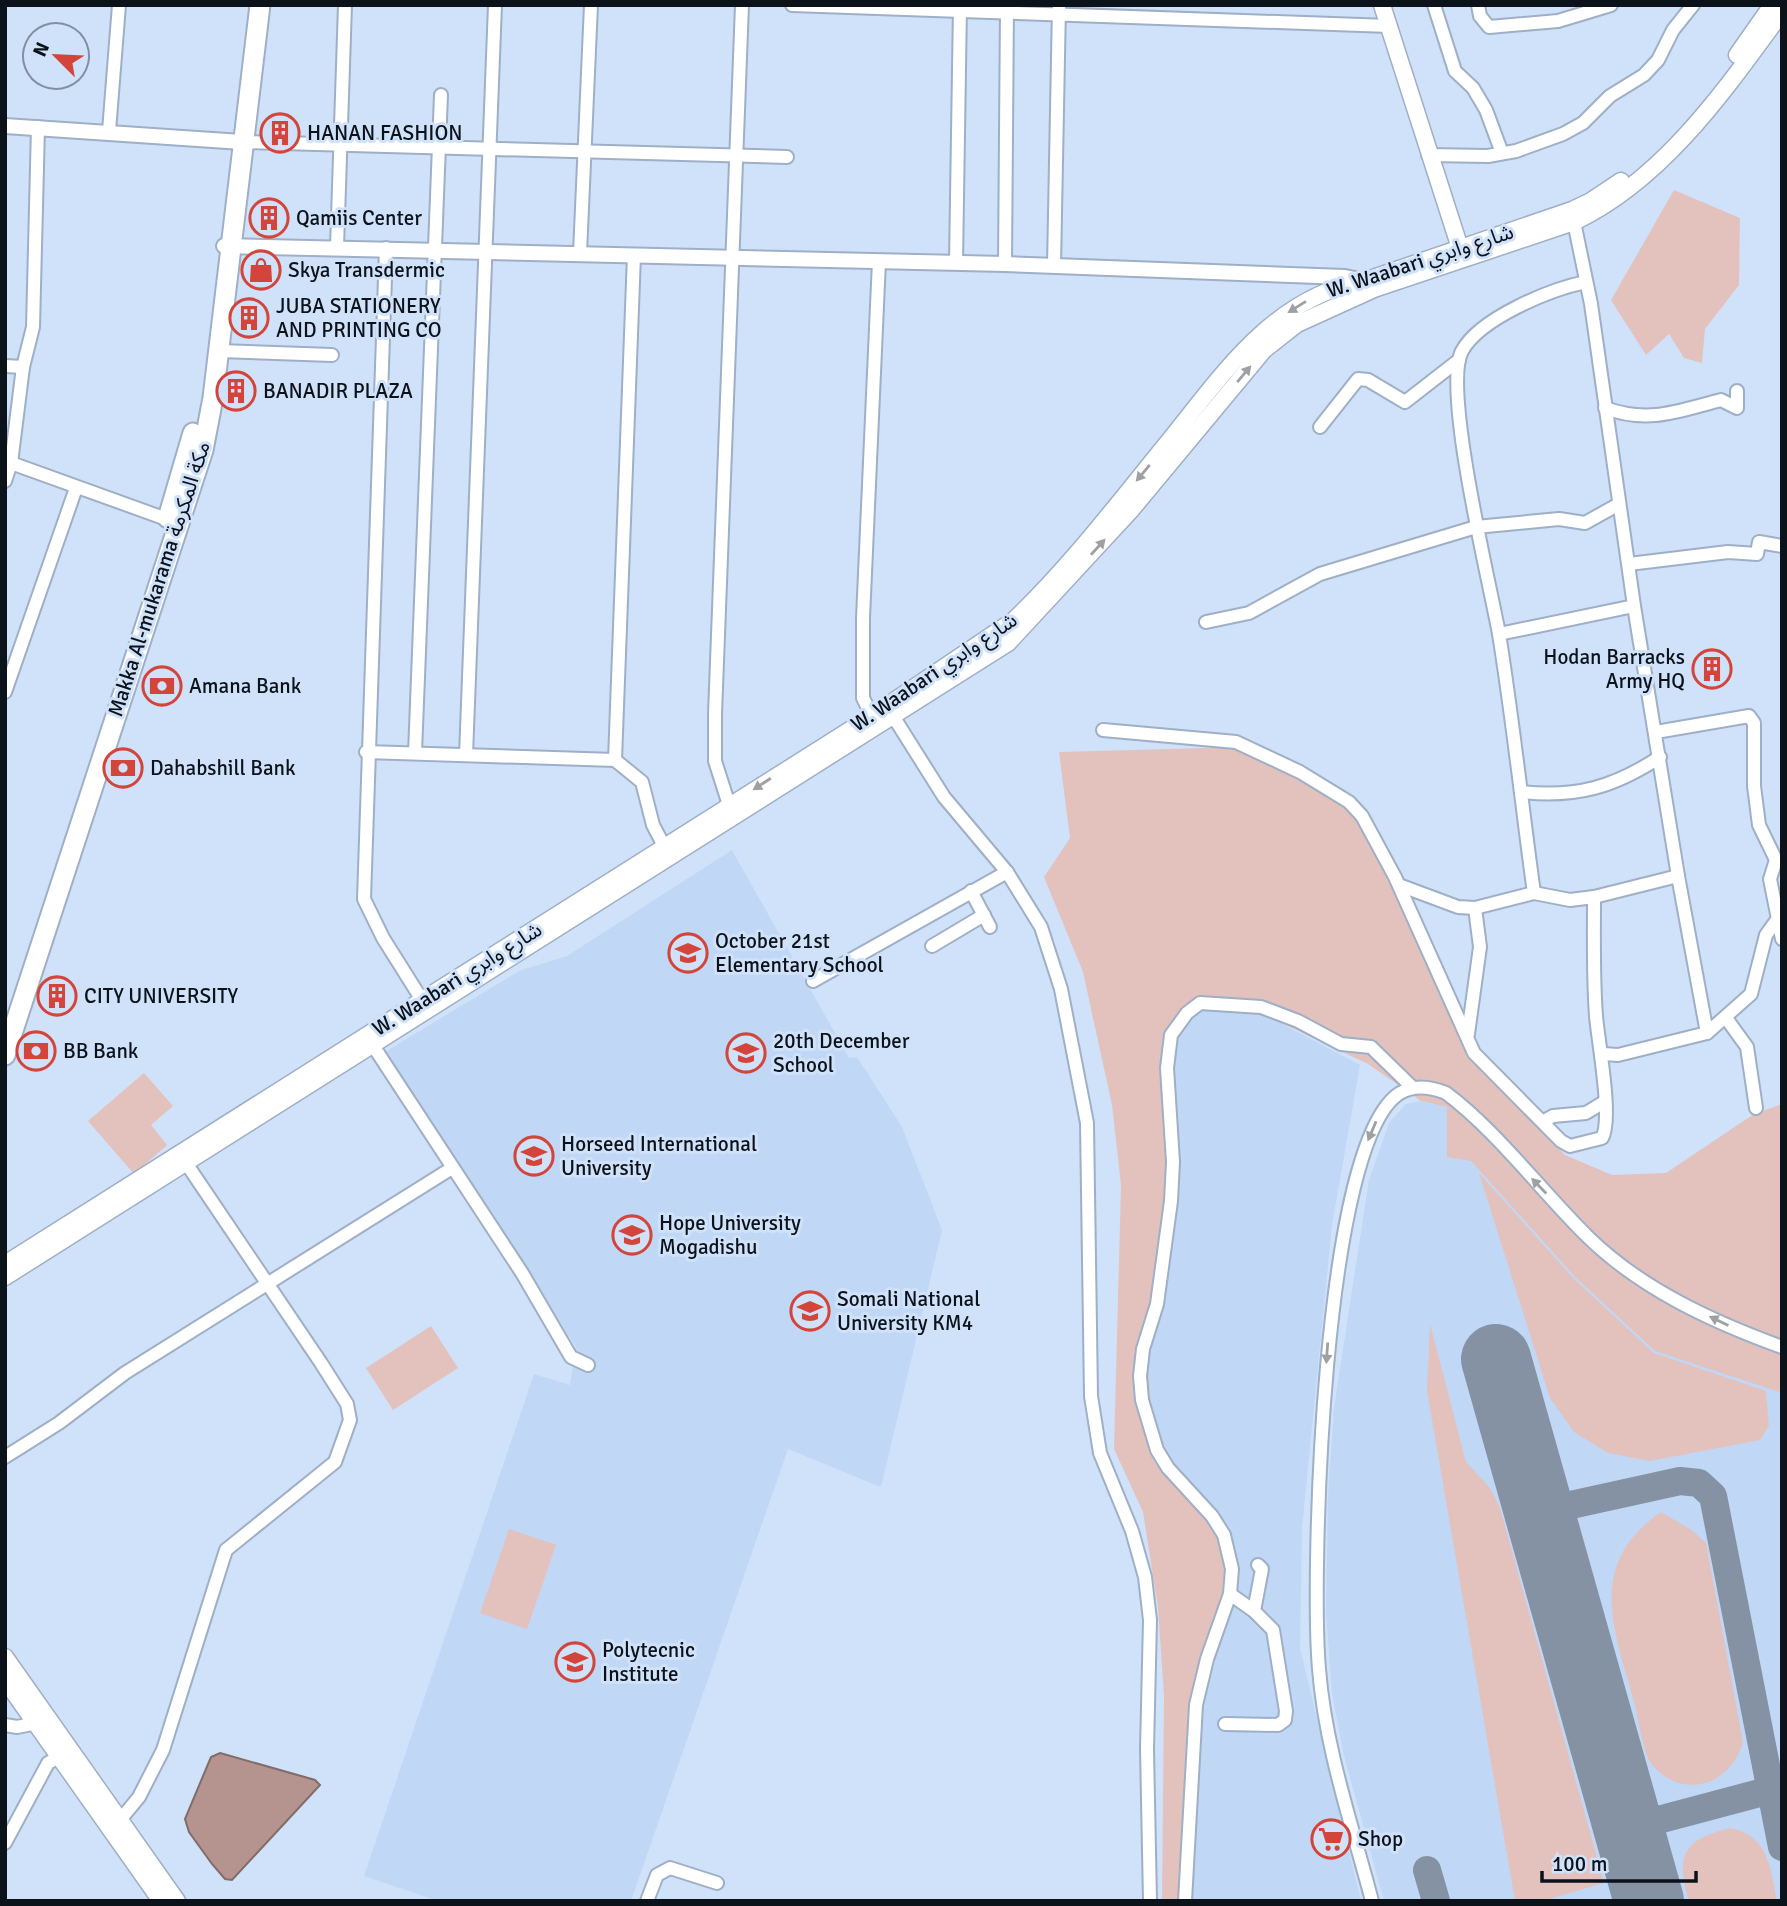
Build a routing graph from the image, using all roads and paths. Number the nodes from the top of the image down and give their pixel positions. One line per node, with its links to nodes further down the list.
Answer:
1 (119, 5): 23 (street)
2 (249, 5): 24 (highway, Makka Al-mukarama مكة المكرمة)
3 (260, 5): 24 (highway, Makka Al-mukarama مكة المكرمة)
4 (345, 5): 25 (street)
5 (495, 5): 27 (street)
6 (591, 5): 28 (street)
7 (742, 5): 31 (street)
8 (792, 5): 15 (street)
9 (1382, 5): 19 (main road)
10 (1434, 5): 29 (street)
11 (1478, 5): 12 (street)
12 (1611, 5)
13 (1693, 5): 29 (street)
14 (1772, 5): 33 (main road, W. Waabari شارع وابري)
15 (960, 8): 16 (street); 44 (street)
16 (1007, 9): 17 (street); 45 (street)
17 (1059, 10): 19 (street); 46 (street)
18 (1782, 12): 33 (main road)
19 (1389, 26): 30 (main road)
20 (441, 95): 26 (street)
21 (5, 126): 22 (street)
22 (38, 127): 23 (street); 53 (street)
23 (109, 131): 24 (street)
24 (237, 141): 25 (street); 34 (highway, Makka Al-mukarama مكة المكرمة)
25 (340, 144): 26 (street); 35 (street)
26 (439, 147): 27 (street); 38 (street)
27 (489, 149): 28 (street); 39 (street)
28 (584, 151): 31 (street); 40 (street)
29 (1502, 153): 30 (street)
30 (1428, 155): 37 (main road)
31 (736, 156): 32 (street); 42 (street)
32 (787, 157)
33 (1573, 216): 37 (main road, W. Waabari شارع وابري); 47 (street); 48 (main road)
34 (228, 246): 35 (street); 49 (highway, Makka Al-mukarama مكة المكرمة); 61 (highway, Makka Al-mukarama مكة المكرمة)
35 (337, 247): 36 (street)
36 (386, 248): 38 (street); 73 (street)
37 (1460, 248): 48 (main road, W. Waabari شارع وابري)
38 (435, 250): 39 (street); 74 (street)
39 (485, 251): 40 (street); 75 (street)
40 (580, 253): 41 (street)
41 (634, 255): 42 (street); 77 (street)
42 (733, 257): 43 (street); 79 (street)
43 (879, 261): 44 (street); 69 (street)
44 (956, 263): 45 (street)
45 (1005, 264): 46 (street)
46 (1054, 266): 48 (street)
47 (1586, 282): 51 (street); 55 (street)
48 (1369, 285): 69 (main road, W. Waabari شارع وابري, one-way to 69); 70 (main road, W. Waabari شارع وابري, one-way to 48)
49 (219, 351): 50 (street); 61 (highway, Makka Al-mukarama مكة المكرمة)
50 (331, 355)
51 (1459, 360): 56 (street); 62 (street)
52 (5, 366): 53 (street)
53 (23, 367): 57 (street)
54 (1737, 391): 55 (street)
55 (1605, 408): 60 (street)
56 (1320, 427)
57 (11, 463): 58 (street); 59 (street)
58 (5, 481)
59 (76, 488): 61 (street); 68 (street)
60 (1619, 504): 62 (street); 64 (street)
61 (174, 521): 95 (highway, Makka Al-mukarama مكة المكرمة); 100 (highway, Makka Al-mukarama مكة المكرمة)
62 (1476, 527): 66 (street); 67 (street)
63 (1782, 546): 64 (street)
64 (1629, 564): 65 (street)
65 (1634, 606): 67 (street); 72 (street)
66 (1206, 622)
67 (1499, 634): 78 (street)
68 (5, 692)
69 (872, 716): 79 (main road, W. Waabari شارع وابري, one-way to 79)
70 (893, 716): 82 (street); 98 (main road, W. Waabari شارع وابري)
71 (1103, 730): 84 (street)
72 (1656, 732): 76 (street); 81 (street)
73 (366, 752): 74 (street); 93 (street)
74 (415, 754): 75 (street)
75 (466, 755): 77 (street)
76 (1660, 757): 78 (street); 83 (street)
77 (615, 760): 80 (street)
78 (1521, 792): 86 (street)
79 (729, 805): 80 (main road, W. Waabari شارع وابري)
80 (664, 846): 93 (main road, W. Waabari شارع وابري)
81 (1779, 861): 89 (street)
82 (1007, 872): 85 (street); 128 (street)
83 (1678, 877): 87 (street); 96 (street)
84 (1399, 886): 88 (street); 97 (street)
85 (971, 891): 91 (street); 92 (street)
86 (1534, 893): 87 (street); 88 (street)
87 (1594, 897): 99 (street)
88 (1475, 908): 97 (street)
89 (1779, 917): 90 (street); 94 (street)
90 (1782, 939)
91 (932, 946)
92 (813, 981)
93 (422, 1000): 107 (main road, W. Waabari شارع وابري)
94 (1726, 1018): 96 (street); 103 (street)
95 (5, 1020)
96 (1707, 1033): 99 (street)
97 (1468, 1034): 104 (street)
98 (372, 1044): 105 (main road, W. Waabari شارع وابري); 106 (street)
99 (1603, 1054): 102 (street)
100 (5, 1055)
101 (1412, 1087): 110 (street, one-way to 101); 114 (street); 130 (street, one-way to 130)
102 (1604, 1102): 104 (street); 104 (street)
103 (1756, 1108)
104 (1544, 1121)
105 (186, 1163): 108 (main road, W. Waabari شارع وابري); 109 (street)
106 (452, 1168): 109 (street); 111 (street)
107 (5, 1264)
108 (5, 1277)
109 (267, 1281): 112 (street); 122 (street)
110 (1782, 1347)
111 (588, 1365)
112 (5, 1457)
113 (1258, 1565): 115 (street)
114 (1230, 1594): 115 (street); 129 (street)
115 (1254, 1611): 119 (street)
116 (5, 1657): 118 (main road)
117 (5, 1680): 118 (main road)
118 (42, 1722): 120 (street); 121 (main road)
119 (1225, 1724)
120 (5, 1725)
121 (64, 1754): 122 (main road); 123 (street)
122 (115, 1826): 125 (main road); 126 (main road)
123 (5, 1843)
124 (717, 1882): 127 (street)
125 (161, 1901)
126 (177, 1901)
127 (647, 1901)
128 (1150, 1901)
129 (1185, 1901)
130 (1372, 1901)

